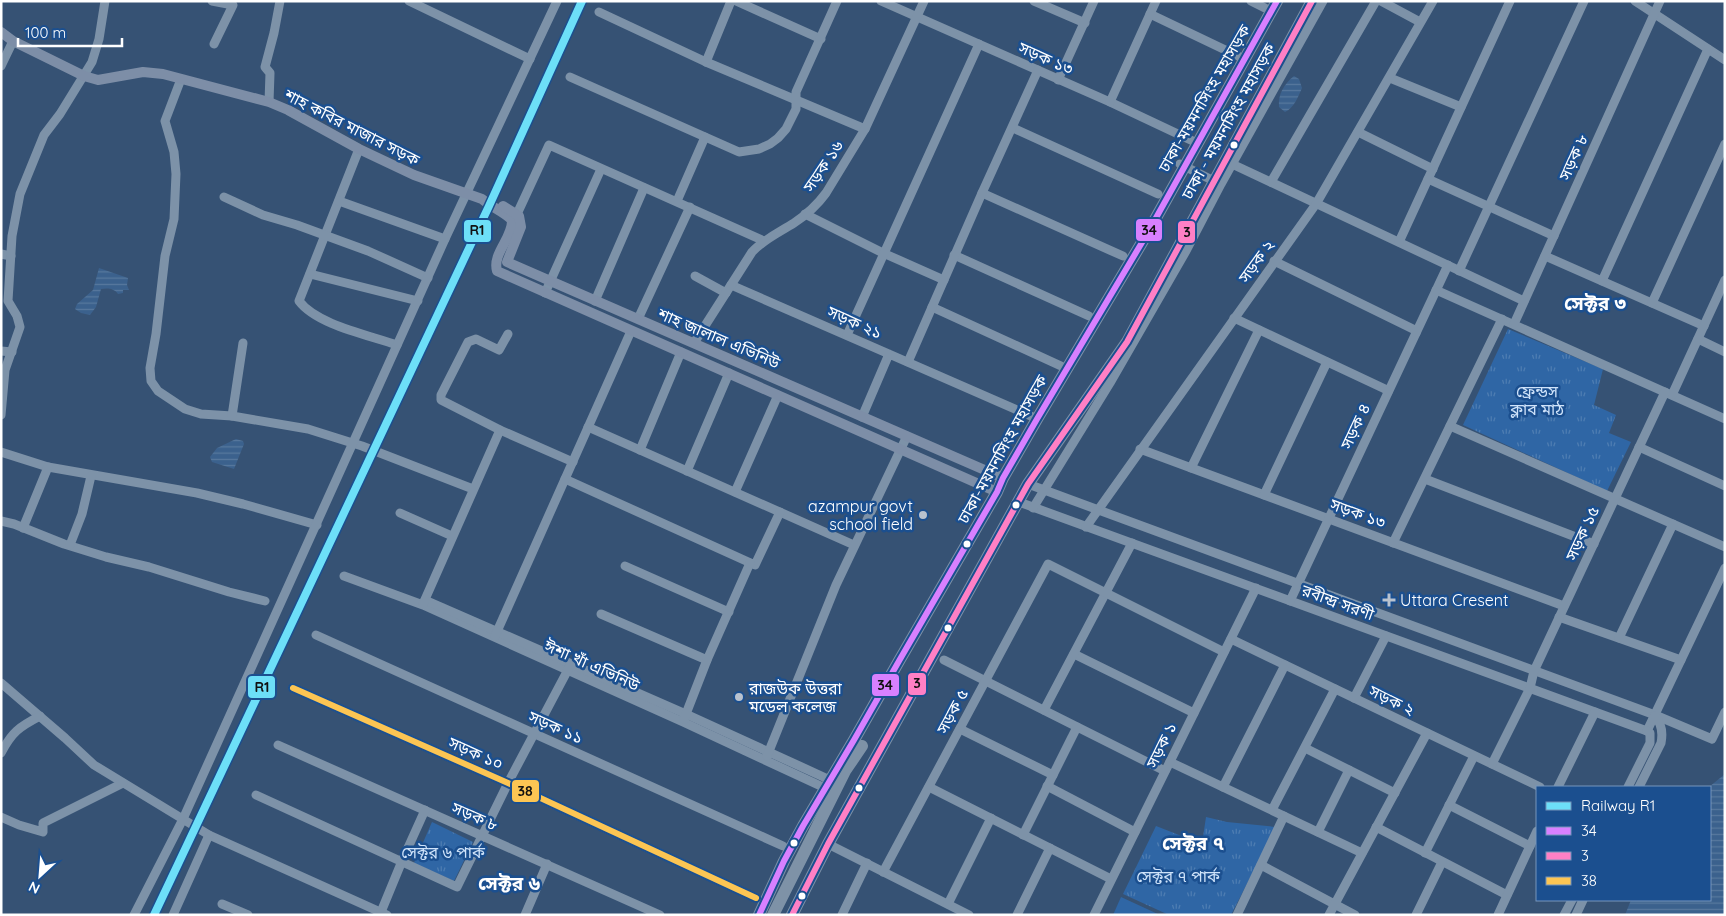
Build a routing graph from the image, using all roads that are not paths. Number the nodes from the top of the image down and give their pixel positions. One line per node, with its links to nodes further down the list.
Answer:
1 (106, 1): 44 (street)
2 (212, 1): 35 (street)
3 (280, 1): 50 (street)
4 (410, 1): 39 (street)
5 (557, 1): 39 (street)
6 (731, 1): 41 (street)
7 (736, 1): 33 (street)
8 (837, 1): 33 (street)
9 (882, 1): 29 (street, সড়ক ১৩)
10 (924, 1): 29 (street, সড়ক ১৬)
11 (1034, 1): 31 (street)
12 (1094, 1): 31 (street)
13 (1156, 1): 27 (street)
14 (1251, 1): 25 (street)
15 (1277, 1): 57 (highway, ঢাকা-ময়মনসিংহ মহাসড়ক)
16 (1312, 1): 160 (highway, ঢাকা - ময়মনসিংহ মহাসড়ক)
17 (1324, 1): 61 (street)
18 (1376, 1): 66 (street)
19 (1381, 1): 30 (street)
20 (1433, 1): 30 (street, সড়ক ২)
21 (1510, 1): 52 (street)
22 (1584, 1): 76 (street)
23 (1635, 1): 28 (street)
24 (1660, 1): 28 (street, সড়ক ৮)
25 (1265, 8)
26 (599, 12): 41 (street)
27 (1150, 14): 38 (street); 51 (street)
28 (1654, 14): 37 (street); 81 (street, সড়ক ৮)
29 (917, 18): 36 (street, সড়ক ১৩); 54 (street, সড়ক ১৬)
30 (1420, 22): 46 (street, সড়ক ২)
31 (1085, 23): 48 (street)
32 (1, 32): 34 (main road, শাহ কবির মাজার সড়ক)
33 (820, 39): 49 (street)
34 (13, 41): 42 (street); 44 (main road, শাহ কবির মাজার সড়ক)
35 (214, 44)
36 (979, 44): 43 (street, সড়ক ১৩); 85 (street)
37 (1708, 49): 40 (street); 100 (street)
38 (1240, 57)
39 (530, 59): 68 (street)
40 (1725, 60)
41 (706, 62): 49 (street)
42 (1, 66)
43 (1038, 70): 48 (street, সড়ক ১৩); 53 (street)
44 (84, 76): 47 (main road, শাহ কবির মাজার সড়ক); 88 (street)
45 (570, 77): 56 (street)
46 (1390, 78): 52 (street); 55 (street, সড়ক ২)
47 (181, 79): 50 (main road, শাহ কবির মাজার সড়ক); 138 (street)
48 (1058, 80): 51 (street, সড়ক ১৩)
49 (796, 100): 54 (street); 56 (street)
50 (269, 102): 59 (main road, শাহ কবির মাজার সড়ক)
51 (1110, 102): 57 (street, সড়ক ১৩)
52 (1461, 107): 63 (street)
53 (1013, 128): 69 (street); 70 (street)
54 (866, 129): 79 (street, সড়ক ১৬)
55 (1358, 132): 63 (street); 75 (street, সড়ক ২)
56 (705, 137): 73 (street)
57 (1198, 143): 157 (highway, ঢাকা-ময়মনসিংহ মহাসড়ক)
58 (1725, 144): 108 (street)
59 (359, 149): 68 (main road, শাহ কবির মাজার সড়ক); 72 (street)
60 (1180, 164): 65 (street, bridge)
61 (1232, 164): 66 (street); 163 (street)
62 (601, 169): 67 (street); 78 (street); 99 (street)
63 (1433, 169): 64 (street)
64 (1428, 178): 76 (street); 84 (street)
65 (1216, 182)
66 (1271, 182): 75 (street)
67 (644, 188): 73 (street); 106 (street)
68 (466, 193): 74 (main road, শাহ কবির মাজার সড়ক); 82 (street)
69 (982, 193): 87 (street); 89 (street)
70 (1158, 194)
71 (224, 197): 80 (street)
72 (339, 201): 80 (street); 82 (street)
73 (677, 201): 77 (street)
74 (486, 202): 78 (main road); 103 (main road, শাহ জালাল এভিনিউ)
75 (1316, 204): 84 (street); 91 (street, সড়ক ২)
76 (1489, 206): 81 (street); 93 (street)
77 (690, 207): 83 (street); 112 (street)
78 (517, 214): 99 (main road, শাহ জালাল এভিনিউ)
79 (804, 214): 83 (street, সড়ক ১৬); 85 (street)
80 (326, 236): 94 (street); 96 (street)
81 (1554, 236): 90 (street, সড়ক ৮)
82 (445, 239): 96 (street)
83 (764, 241): 101 (street, সড়ক ১৬)
84 (1399, 242): 92 (street)
85 (883, 253): 97 (street); 120 (street)
86 (1, 254): 88 (street)
87 (954, 255): 97 (street); 110 (street)
88 (11, 256): 104 (street)
89 (1123, 256)
90 (1545, 256): 100 (street); 107 (street, সড়ক ৮)
91 (1274, 262): 111 (street, সড়ক ২); 118 (street)
92 (1448, 265): 93 (street); 102 (street, সড়ক ৪)
93 (1459, 270): 107 (street)
94 (310, 274): 105 (street); 124 (street)
95 (694, 276): 101 (street, সড়ক ২১)
96 (428, 278): 105 (street)
97 (944, 280): 109 (street)
98 (1725, 280): 115 (street, সড়ক ১৫)
99 (551, 281): 103 (street); 106 (main road, শাহ জালাল এভিনিউ)
100 (1602, 281): 108 (street)
101 (729, 289): 120 (street, সড়ক ২১); 123 (street, সড়ক ১৬)
102 (1436, 290): 113 (street); 118 (street, সড়ক ৪)
103 (545, 293): 117 (main road, শাহ জালাল এভিনিউ)
104 (4, 301): 126 (street)
105 (418, 301): 124 (street)
106 (595, 301): 112 (main road, শাহ জালাল এভিনিউ)
107 (1524, 301): 114 (street, সড়ক ৮)
108 (1652, 303): 115 (street)
109 (932, 307): 129 (street); 131 (street)
110 (1089, 316)
111 (1234, 318): 116 (street); 149 (street, সড়ক ২)
112 (638, 319): 123 (main road, শাহ জালাল এভিনিউ)
113 (1502, 319): 114 (street); 142 (street)
114 (1514, 324): 134 (street)
115 (1704, 326): 121 (street, সড়ক ১৫)
116 (1259, 330): 130 (street); 154 (street)
117 (631, 331): 127 (main road, শাহ জালাল এভিনিউ); 143 (street)
118 (1416, 333): 133 (street, সড়ক ৪)
119 (508, 334): 144 (street)
120 (847, 335): 136 (street, সড়ক ২১)
121 (1698, 339): 128 (street); 134 (street, সড়ক ১৫)
122 (243, 343): 138 (street)
123 (694, 343): 140 (main road, শাহ জালাল এভিনিউ)
124 (397, 345): 146 (street)
125 (1, 351): 126 (street)
126 (12, 352): 137 (street)
127 (681, 352): 132 (main road, শাহ জালাল এভিনিউ); 150 (street)
128 (1725, 352)
129 (908, 362): 136 (street, সড়ক ২১); 139 (street, সড়ক ২১)
130 (1327, 362): 133 (street); 166 (street)
131 (1061, 366)
132 (729, 373): 135 (main road, শাহ জালাল এভিনিউ); 155 (street)
133 (1388, 392): 173 (street, সড়ক ৪)
134 (1669, 394): 141 (street); 147 (street, সড়ক ১৫)
135 (778, 395): 148 (main road, শাহ জালাল এভিনিউ); 164 (street)
136 (870, 399): 140 (street, সড়ক ২১)
137 (1, 415)
138 (232, 416): 146 (street)
139 (1033, 416)
140 (862, 417): 145 (main road, শাহ জালাল এভিনিউ)
141 (1725, 419)
142 (1450, 426): 158 (street); 167 (street)
143 (588, 427): 150 (street); 152 (street)
144 (500, 430): 152 (street); 162 (street)
145 (907, 436): 148 (street); 157 (main road, শাহ জালাল এভিনিউ)
146 (353, 444): 162 (street); 176 (street)
147 (1639, 447): 161 (street); 167 (street, সড়ক ১৫)
148 (901, 449): 165 (main road, শাহ জালাল এভিনিউ); 184 (street)
149 (1140, 449): 154 (street, সড়ক ১৩); 170 (street, সড়ক ২)
150 (640, 450): 155 (street)
151 (1, 452): 153 (street)
152 (573, 462): 159 (street)
153 (48, 467): 156 (street); 178 (street)
154 (1191, 468): 166 (street, সড়ক ১৩)
155 (687, 471): 164 (street)
156 (91, 476): 176 (street); 183 (street)
157 (1003, 478): 165 (highway, ঢাকা-ময়মনসিংহ মহাসড়ক)
158 (1425, 478): 181 (street); 182 (street)
159 (565, 479): 186 (street); 201 (street)
160 (1028, 484): 163 (street, রবীন্দ্র সরণী); 168 (highway)
161 (1725, 486)
162 (473, 489): 179 (street)
163 (1044, 490): 169 (street); 170 (street, রবীন্দ্র সরণী)
164 (735, 492): 171 (street)
165 (997, 492): 231 (highway, ঢাকা-ময়মনসিংহ মহাসড়ক)
166 (1264, 495): 173 (street, সড়ক ১৩)
167 (1615, 499): 175 (street); 182 (street, সড়ক ১৫)
168 (1019, 502): 169 (street, রবীন্দ্র সরণী); 268 (highway)
169 (1033, 508): 177 (street, রবীন্দ্র সরণী)
170 (1097, 509): 177 (street, সড়ক ২); 190 (street, রবীন্দ্র সরণী)
171 (780, 512): 184 (street); 186 (street)
172 (400, 513): 179 (street)
173 (1328, 519): 181 (street, সড়ক ১৩); 190 (street, সড়ক ৪)
174 (1, 521): 178 (street)
175 (1673, 524): 185 (street); 203 (street)
176 (317, 525): 260 (street)
177 (1086, 527): 180 (street, রবীন্দ্র সরণী)
178 (23, 528): 183 (street)
179 (452, 536): 195 (street)
180 (1132, 543): 191 (street, রবীন্দ্র সরণী); 192 (street)
181 (1393, 543): 196 (street, সড়ক ১৩)
182 (1594, 544): 196 (street, সড়ক ১৫)
183 (70, 545): 193 (street)
184 (854, 545): 235 (street)
185 (1725, 548)
186 (750, 563): 197 (street)
187 (625, 566): 197 (street)
188 (1725, 568): 209 (street)
189 (344, 576): 195 (street)
190 (1298, 584): 194 (street, সড়ক ৪); 212 (street, রবীন্দ্র সরণী)
191 (1256, 588): 194 (street, রবীন্দ্র সরণী); 204 (street, সড়ক ১)
192 (1106, 593): 205 (street); 206 (street); 213 (street, সড়ক ৫)
193 (265, 601)
194 (1290, 601): 202 (street, রবীন্দ্র সরণী)
195 (424, 603): 201 (street, ঈশা খাঁ এভিনিউ)
196 (1564, 606): 199 (street, সড়ক ১৫)
197 (729, 612): 207 (street)
198 (601, 614): 207 (street)
199 (1559, 617): 203 (street); 212 (street, সড়ক ১৫)
200 (316, 635): 229 (street, সড়ক ১১)
201 (495, 635): 211 (street, ঈশা খাঁ এভিনিউ)
202 (1386, 636): 216 (street, রবীন্দ্র সরণী); 218 (street)
203 (1619, 638): 209 (street)
204 (1231, 639): 205 (street, সড়ক ১); 210 (street, সড়ক ২)
205 (1224, 652): 222 (street, সড়ক ১)
206 (1074, 654): 219 (street); 222 (street)
207 (707, 660): 225 (street)
208 (944, 660): 213 (street)
209 (1681, 660): 224 (street)
210 (1285, 665): 217 (street, সড়ক ২); 251 (street)
211 (569, 667): 225 (street, ঈশা খাঁ এভিনিউ); 229 (street)
212 (1534, 671): 216 (street, সড়ক ১৫); 224 (street, রবীন্দ্র সরণী)
213 (986, 681): 219 (street); 227 (street, সড়ক ৫)
214 (3, 684): 223 (street)
215 (293, 688): 243 (street, সড়ক ১০)
216 (1530, 688): 220 (street, রবীন্দ্র সরণী); 238 (street, সড়ক ১৫)
217 (1336, 690): 218 (street, সড়ক ২); 233 (street)
218 (1354, 698): 230 (street, সড়ক ২)
219 (1044, 710): 226 (street)
220 (1595, 712): 228 (street, রবীন্দ্র সরণী); 247 (street)
221 (1725, 712): 224 (street, রবীন্দ্র সরণী)
222 (1194, 713): 237 (street, সড়ক ১)
223 (40, 716): 234 (street); 242 (street)
224 (1655, 716): 228 (street); 249 (street)
225 (684, 718): 235 (street, ঈশা খাঁ এভিনিউ)
226 (1077, 727): 240 (street); 241 (street)
227 (960, 728): 241 (street); 250 (street, সড়ক ৫)
228 (1647, 731): 248 (street)
229 (533, 733): 243 (street); 269 (street, সড়ক ১১)
230 (1427, 733): 236 (street, সড়ক ২); 252 (street)
231 (859, 742): 244 (highway, ঢাকা-ময়মনসিংহ মহাসড়ক); 295 (highway)
232 (278, 745): 255 (street, সড়ক ৮)
233 (1305, 748): 239 (street); 256 (street)
234 (1, 753)
235 (767, 756): 244 (street, ঈশা খাঁ এভিনিউ)
236 (1474, 756): 238 (street, সড়ক ২); 254 (street)
237 (1170, 762): 240 (street, সড়ক ১); 251 (street)
238 (1492, 764): 246 (street, সড়ক ২)
239 (1349, 770): 252 (street); 263 (street)
240 (1165, 771): 262 (street, সড়ক ১)
241 (1053, 775): 245 (street)
242 (123, 783): 258 (street); 260 (street)
243 (508, 784): 266 (street); 282 (street, সড়ক ১০)
244 (828, 784): 294 (highway, ঢাকা-ময়মনসিংহ মহাসড়ক)
245 (1048, 786): 262 (street); 267 (street)
246 (1538, 786)
247 (1558, 786)
248 (1628, 786)
249 (1640, 786)
250 (929, 787): 259 (street); 279 (street, সড়ক ৫)
251 (1223, 787): 256 (street)
252 (1395, 793): 261 (street)
253 (256, 796): 274 (street)
254 (1448, 806): 270 (street); 273 (street)
255 (425, 810): 266 (street, সড়ক ৮); 274 (street)
256 (1272, 810): 257 (street)
257 (1284, 816): 263 (street); 278 (street)
258 (1, 817)
259 (991, 818): 267 (street); 286 (street)
260 (183, 819): 265 (street); 290 (street)
261 (1376, 827): 272 (street); 273 (street)
262 (1135, 832): 280 (street, সড়ক ১)
263 (1318, 832): 272 (street)
264 (1536, 834): 270 (street)
265 (209, 835): 288 (street); 291 (street)
266 (482, 835): 274 (street); 276 (street, সড়ক ৮)
267 (1023, 835): 271 (street)
268 (828, 844): 277 (street); 296 (highway)
269 (783, 846)
270 (1530, 846): 281 (street)
271 (1050, 848): 280 (street); 299 (street)
272 (1362, 853): 287 (street)
273 (1425, 853): 275 (street)
274 (402, 861): 288 (street)
275 (1442, 862): 281 (street); 304 (street)
276 (547, 864): 289 (street); 293 (street, সড়ক ৮)
277 (867, 864): 279 (street); 297 (street)
278 (1261, 865): 287 (street); 301 (street)
279 (883, 872): 286 (street)
280 (1112, 879): 300 (street, সড়ক ১)
281 (1507, 895): 305 (street)
282 (756, 898)
283 (1571, 901): 306 (street)
284 (1583, 901): 307 (street)
285 (222, 904): 292 (street)
286 (948, 904): 298 (street)
287 (1335, 904): 302 (street); 303 (street)
288 (383, 913)
289 (526, 914)
290 (134, 915)
291 (173, 915)
292 (248, 915)
293 (660, 915)
294 (759, 915)
295 (773, 915)
296 (792, 915)
297 (842, 915)
298 (969, 915)
299 (1017, 915)
300 (1094, 915)
301 (1237, 915)
302 (1329, 915)
303 (1355, 915)
304 (1416, 915)
305 (1498, 915)
306 (1564, 915)
307 (1576, 915)

